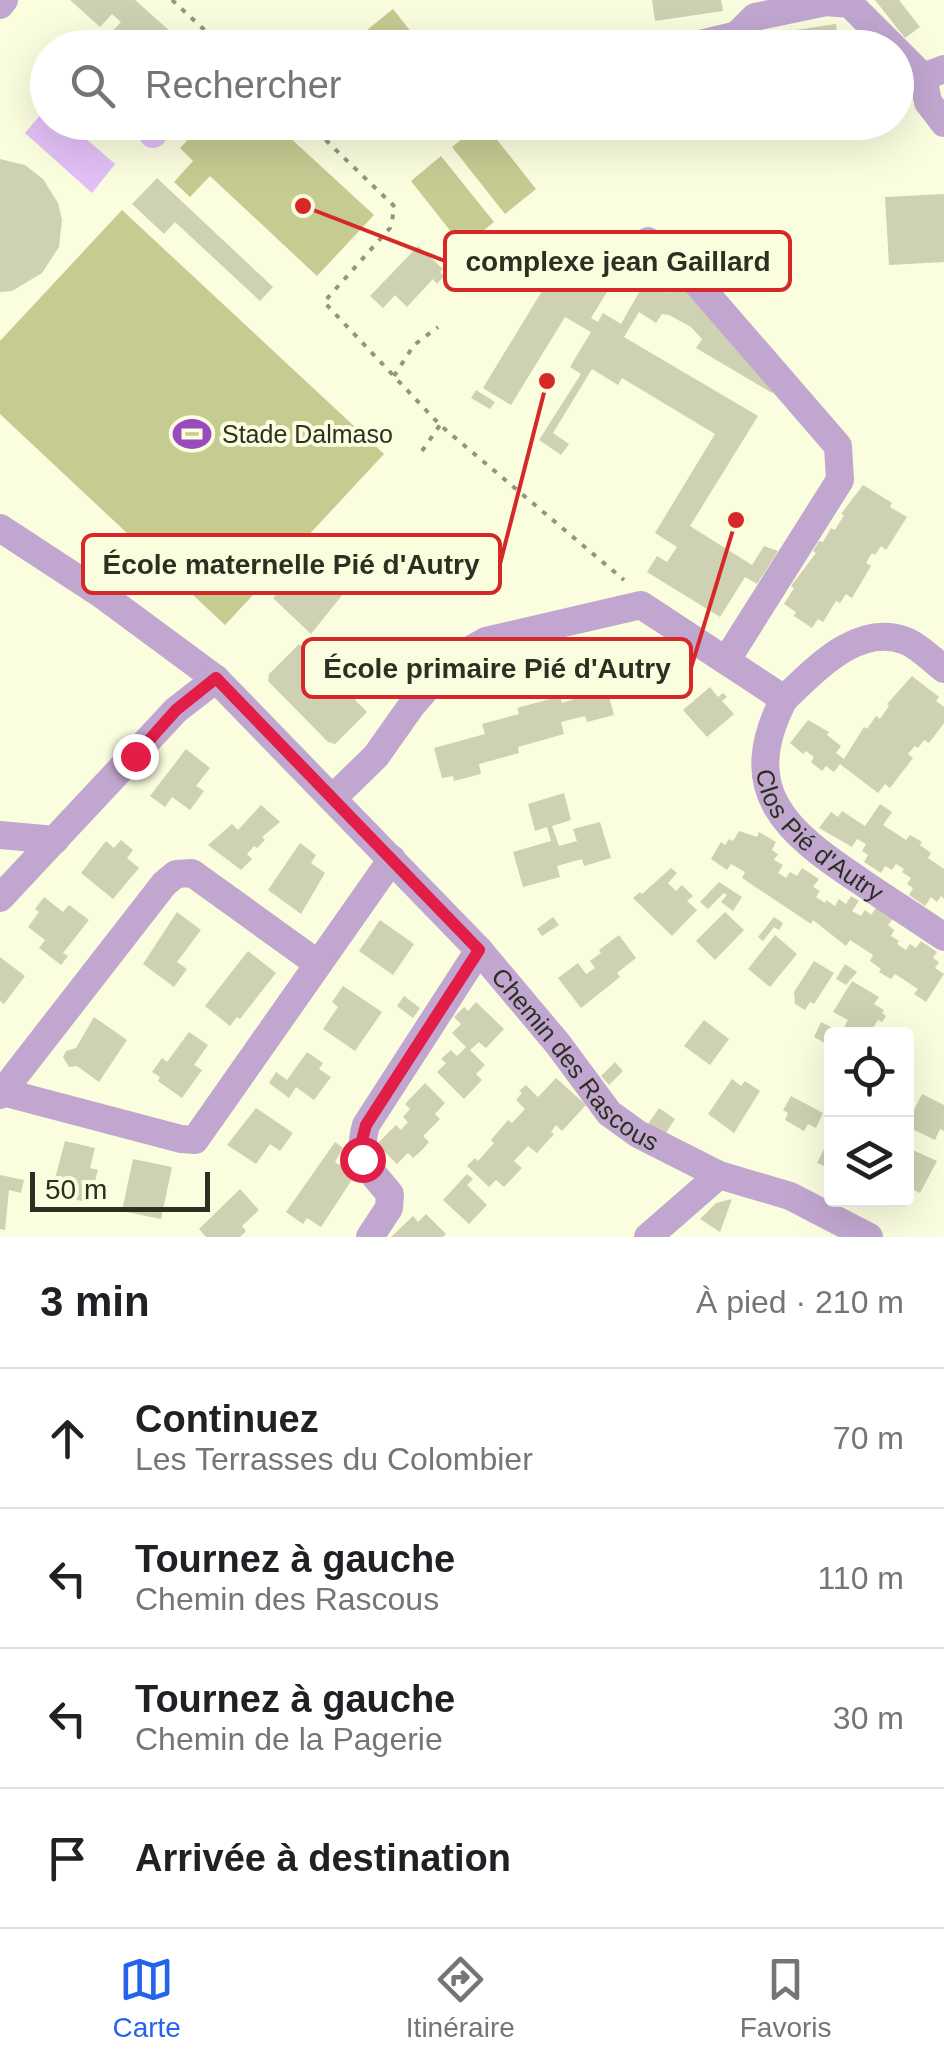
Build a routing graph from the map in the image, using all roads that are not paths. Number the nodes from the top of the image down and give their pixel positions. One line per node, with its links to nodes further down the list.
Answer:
1 (742, 30): 2 (street)
2 (876, 30)
3 (934, 73): 4 (street)
4 (944, 123)
5 (648, 241): 7 (street)
6 (0, 528): 9 (street, Chemin des Rascous)
7 (726, 660): 10 (street); 11 (street)
8 (944, 669): 10 (street)
9 (216, 678): 11 (street, Chemin des Rascous); 13 (street)
10 (784, 700): 16 (street, Clos Pié d'Autry)
11 (334, 797): 14 (street, Chemin des Rascous)
12 (0, 835): 13 (street)
13 (55, 840): 15 (street)
14 (392, 859): 17 (street, Chemin des Rascous); 18 (street)
15 (0, 898)
16 (944, 937)
17 (479, 950): 20 (street, Chemin des Rascous); 21 (street)
18 (317, 963): 19 (street); 19 (street)
19 (1, 1093)
20 (719, 1175): 22 (street); 23 (street, Chemin des Rascous)
21 (370, 1237)
22 (648, 1237)
23 (869, 1237)

